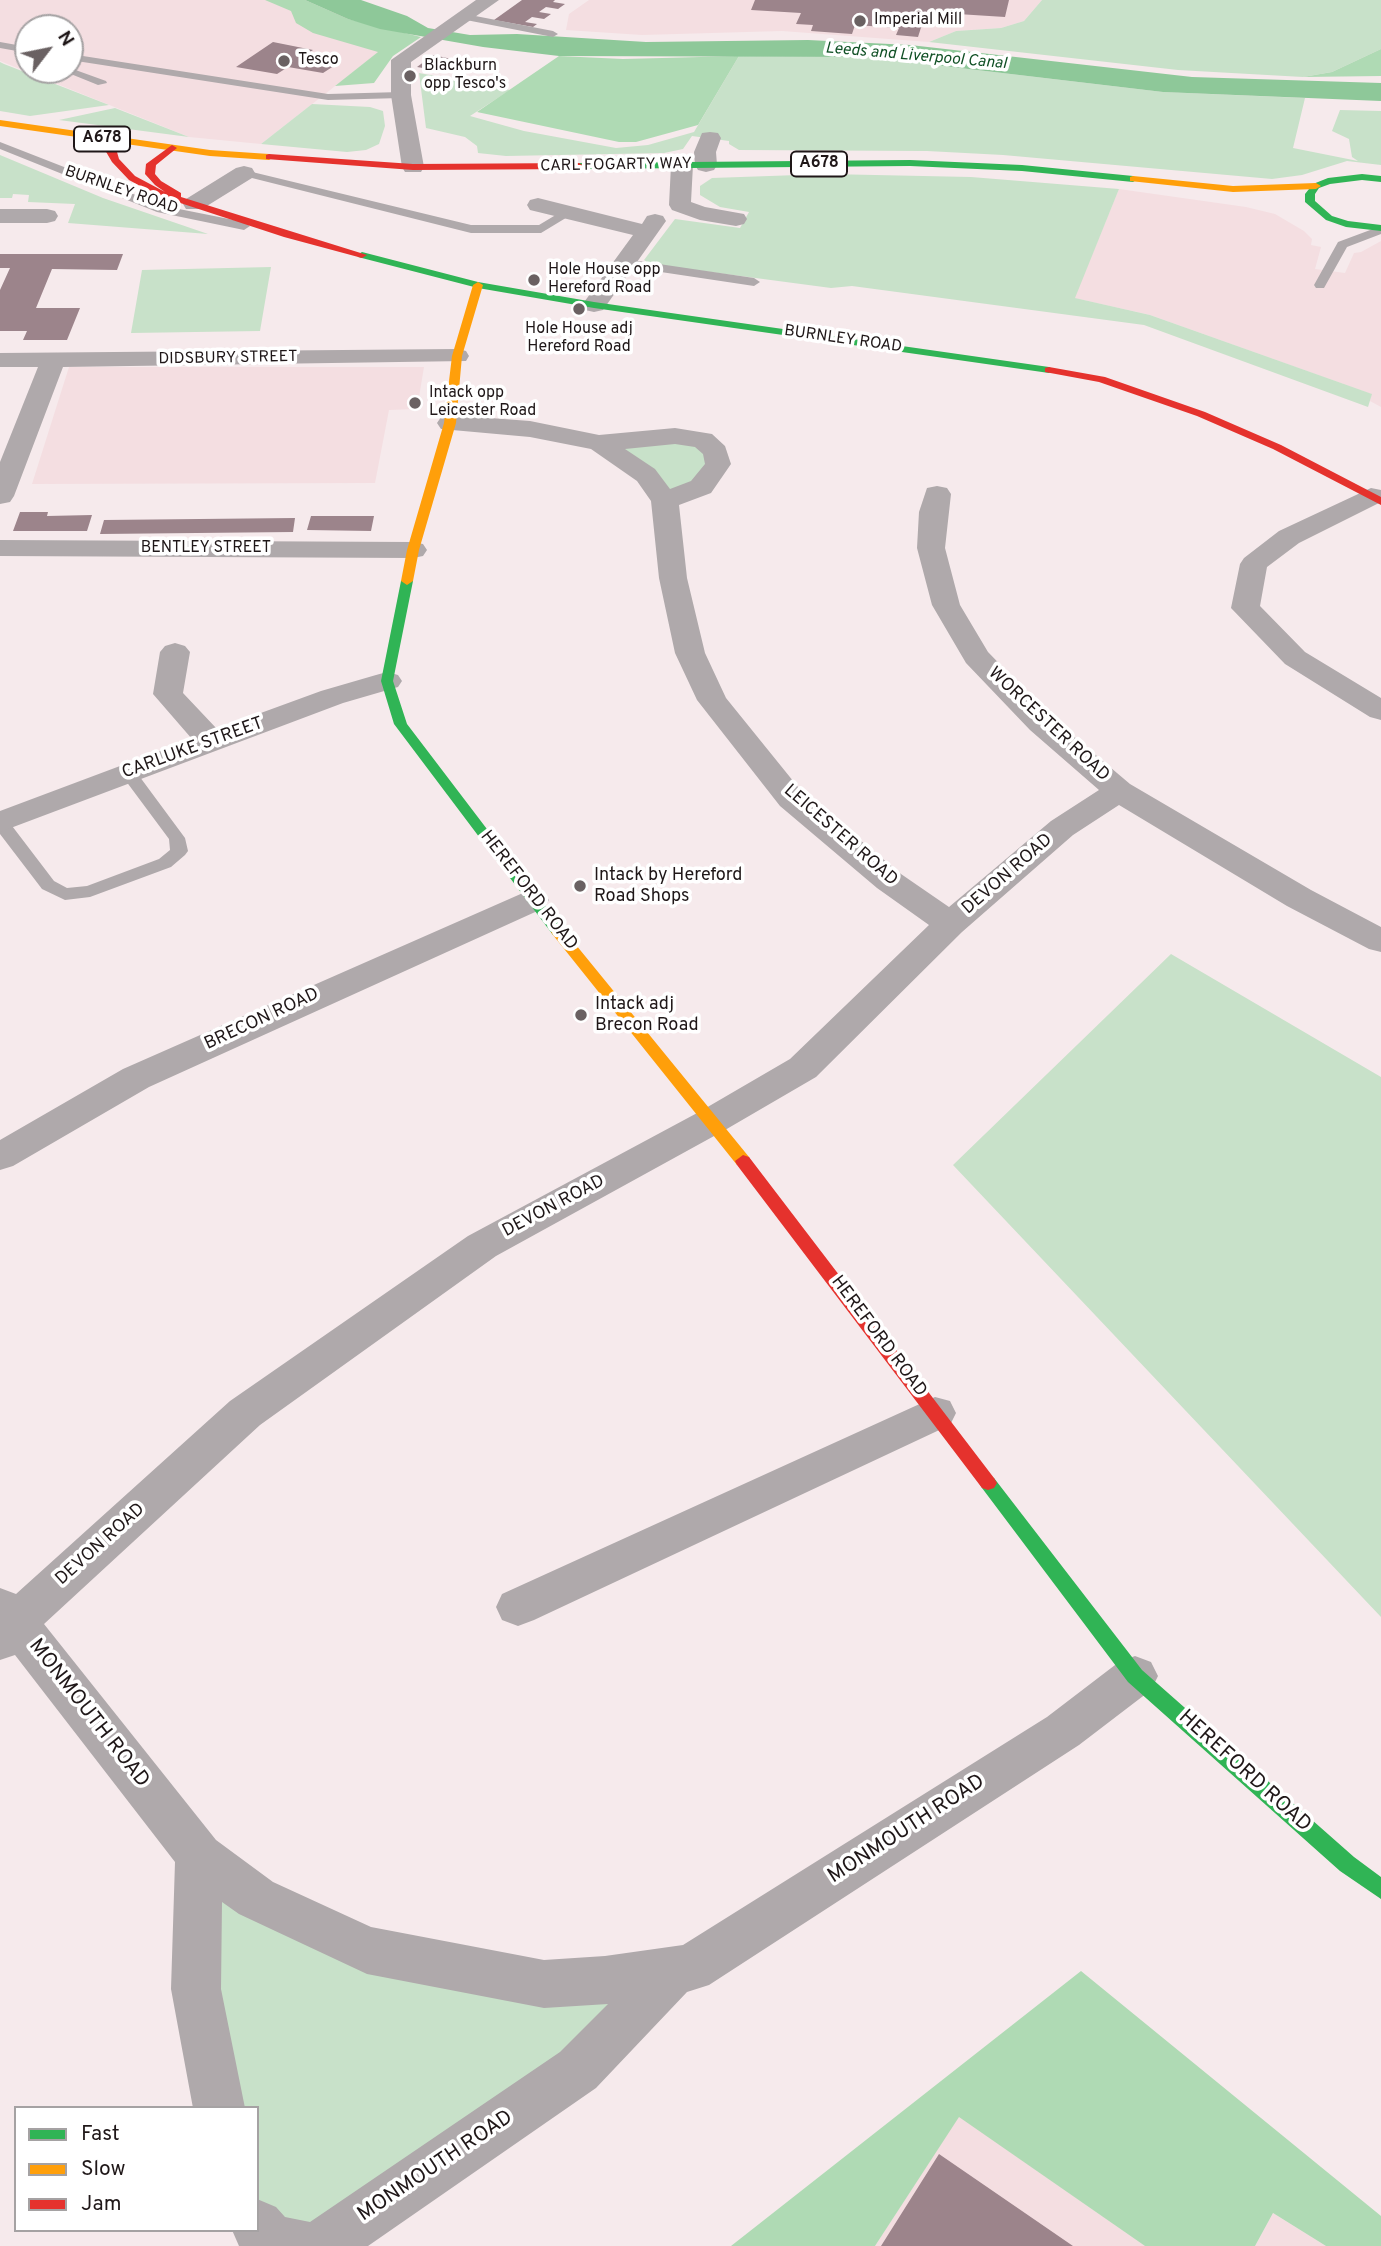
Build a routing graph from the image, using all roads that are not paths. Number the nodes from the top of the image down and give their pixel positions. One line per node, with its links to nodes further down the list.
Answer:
1 (489, 0): 2 (street)
2 (460, 20): 3 (lane); 7 (street)
3 (553, 34)
4 (84, 59): 7 (lane)
5 (84, 76): 6 (lane)
6 (102, 83)
7 (401, 95): 15 (street)
8 (0, 123): 10 (main road, CARL FOGARTY WAY / A678)
9 (710, 138): 14 (street)
10 (110, 141): 12 (main road, CARL FOGARTY WAY / A678); 20 (main road, BURNLEY ROAD)
11 (0, 145): 28 (lane, BURNLEY ROAD)
12 (172, 148): 15 (main road, CARL FOGARTY WAY / A678); 20 (main road, BURNLEY ROAD)
13 (682, 165): 14 (main road, CARL FOGARTY WAY / A678); 15 (main road, CARL FOGARTY WAY / A678); 26 (street)
14 (706, 165): 19 (main road, CARL FOGARTY WAY / A678)
15 (413, 167)
16 (244, 173): 20 (street); 22 (lane)
17 (1377, 176): 18 (main road, A678)
18 (1316, 186): 19 (main road, CARL FOGARTY WAY / A678); 23 (main road)
19 (1233, 189): 23 (main road, CARL FOGARTY WAY / A678)
20 (194, 204): 28 (main road, BURNLEY ROAD)
21 (538, 205): 22 (street)
22 (568, 213): 30 (street)
23 (1323, 214): 27 (main road, A678); 29 (lane)
24 (0, 216): 25 (street)
25 (47, 216)
26 (736, 219)
27 (1381, 229): 29 (lane)
28 (287, 234): 32 (main road, BURNLEY ROAD)
29 (1342, 244): 33 (lane)
30 (625, 263): 31 (lane); 34 (street)
31 (754, 282)
32 (478, 285): 34 (main road, BURNLEY ROAD); 35 (main road, HEREFORD ROAD)
33 (1320, 285)
34 (594, 305): 42 (main road, BURNLEY ROAD)
35 (457, 356): 37 (street, DIDSBURY STREET); 38 (main road, HEREFORD ROAD)
36 (0, 360): 37 (street, DIDSBURY STREET)
37 (53, 361): 41 (street)
38 (450, 423): 39 (street); 45 (main road, HEREFORD ROAD)
39 (599, 443): 43 (street); 43 (street)
40 (937, 494): 51 (street, WORCESTER ROAD)
41 (0, 496)
42 (1376, 499): 48 (street)
43 (665, 501): 54 (street, LEICESTER ROAD)
44 (0, 548): 45 (street, BENTLEY STREET)
45 (413, 550): 47 (main road, HEREFORD ROAD)
46 (175, 652): 49 (street)
47 (387, 681): 49 (street, CARLUKE STREET); 53 (main road, HEREFORD ROAD)
48 (1381, 711)
49 (212, 742): 50 (street, CARLUKE STREET)
50 (128, 773): 52 (street, CARLUKE STREET); 52 (lane)
51 (1118, 791): 54 (street, DEVON ROAD); 55 (street, WORCESTER ROAD)
52 (0, 822)
53 (532, 900): 56 (main road, HEREFORD ROAD); 57 (street, BRECON ROAD)
54 (950, 924): 56 (street, DEVON ROAD)
55 (1381, 941)
56 (712, 1121): 58 (main road, HEREFORD ROAD); 60 (street, DEVON ROAD)
57 (0, 1157)
58 (935, 1413): 59 (street, HEREFORD ROAD); 61 (main road, HEREFORD ROAD)
59 (518, 1607)
60 (5, 1624): 62 (street, MONMOUTH ROAD)
61 (1135, 1676): 63 (main road, HEREFORD ROAD); 64 (street, MONMOUTH ROAD)
62 (199, 1857): 64 (street, MONMOUTH ROAD); 65 (street)
63 (1381, 1889)
64 (673, 1972): 68 (street, MONMOUTH ROAD)
65 (219, 2106)
66 (259, 2228): 67 (street)
67 (303, 2246)
68 (321, 2246)

